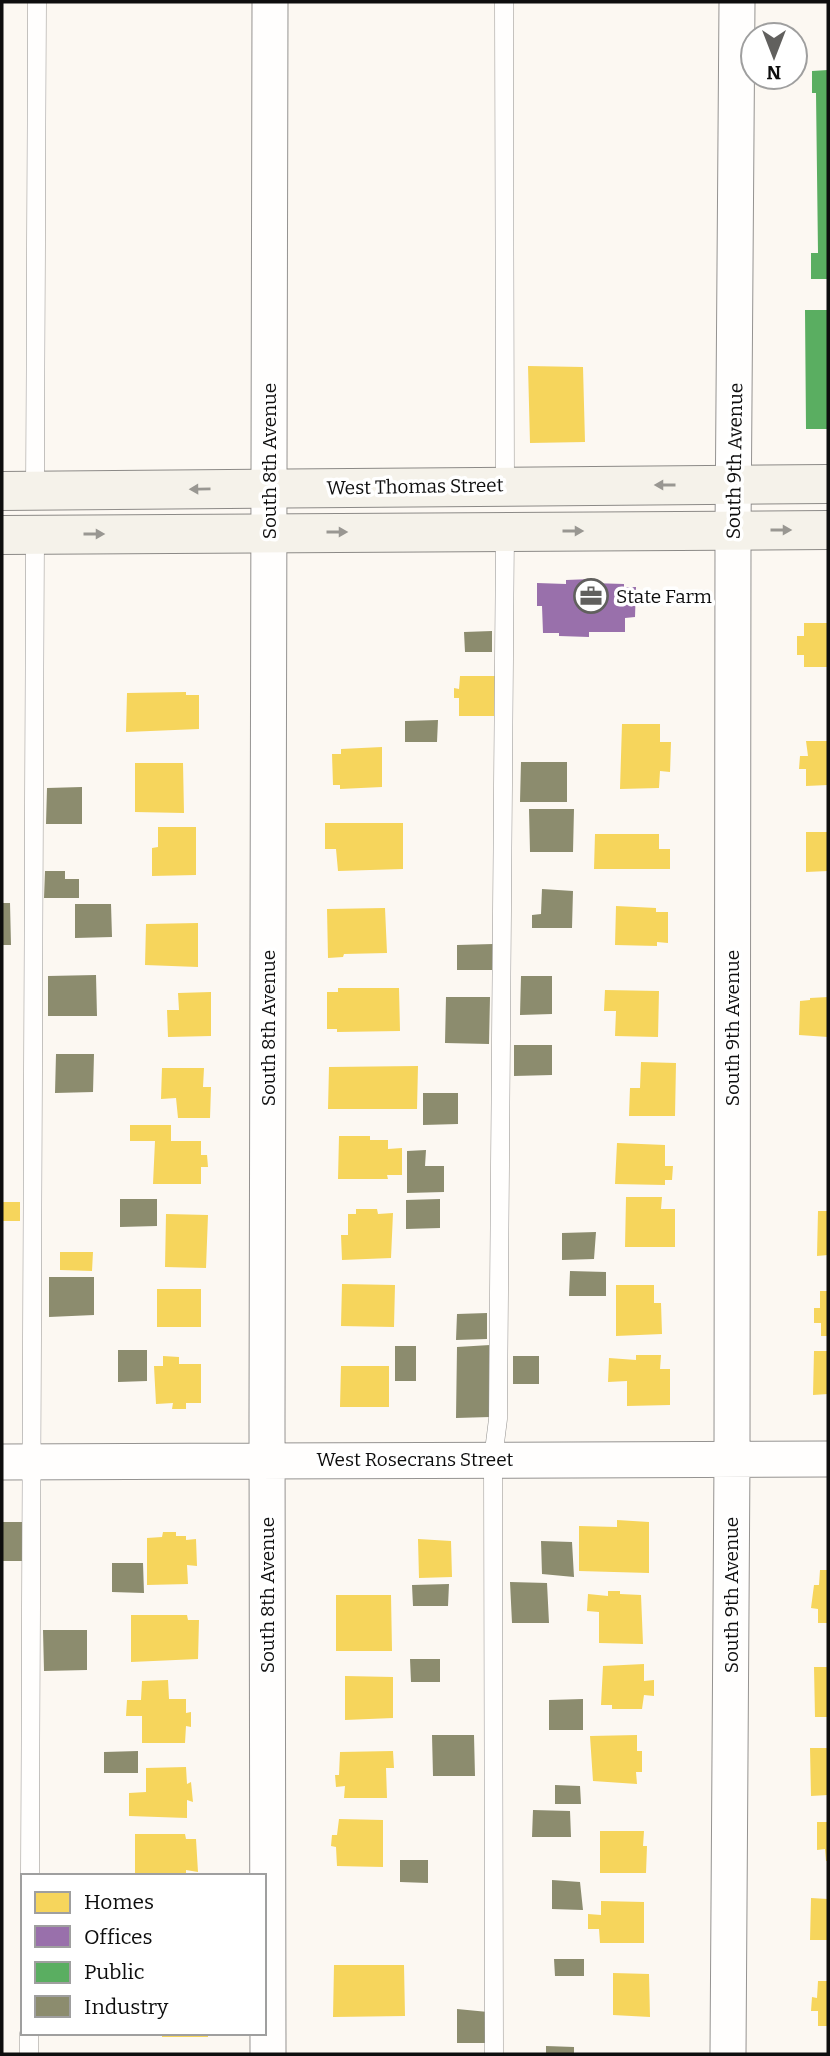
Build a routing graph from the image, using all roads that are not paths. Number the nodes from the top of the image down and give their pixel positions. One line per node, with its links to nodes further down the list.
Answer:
1 (37, 2): 9 (lane)
2 (270, 2): 8 (street, South 8th Avenue)
3 (504, 2): 6 (lane)
4 (737, 2): 7 (street, South 9th Avenue)
5 (828, 484): 7 (main road, West Thomas Street)
6 (505, 485): 7 (main road, West Thomas Street, one-way to 6); 8 (main road, West Thomas Street)
7 (733, 485): 11 (street, South 9th Avenue)
8 (269, 488): 9 (main road, West Thomas Street, one-way to 9); 12 (street, South 8th Avenue)
9 (18, 491)
10 (828, 530): 11 (main road, one-way to 10)
11 (733, 531): 13 (main road, one-way to 11); 18 (street, South 9th Avenue)
12 (269, 532): 13 (main road, one-way to 13); 14 (main road, one-way to 12); 17 (street, South 8th Avenue)
13 (505, 532): 15 (lane)
14 (18, 534): 19 (lane)
15 (493, 1459): 17 (street, West Rosecrans Street); 18 (street, West Rosecrans Street); 24 (lane)
16 (828, 1459): 18 (street, West Rosecrans Street)
17 (267, 1460): 19 (street, West Rosecrans Street); 23 (street, South 8th Avenue)
18 (732, 1460): 25 (street, South 9th Avenue)
19 (17, 1461): 20 (lane)
20 (30, 1874)
21 (29, 2035): 22 (lane)
22 (29, 2054)
23 (268, 2054)
24 (494, 2054)
25 (728, 2054)

